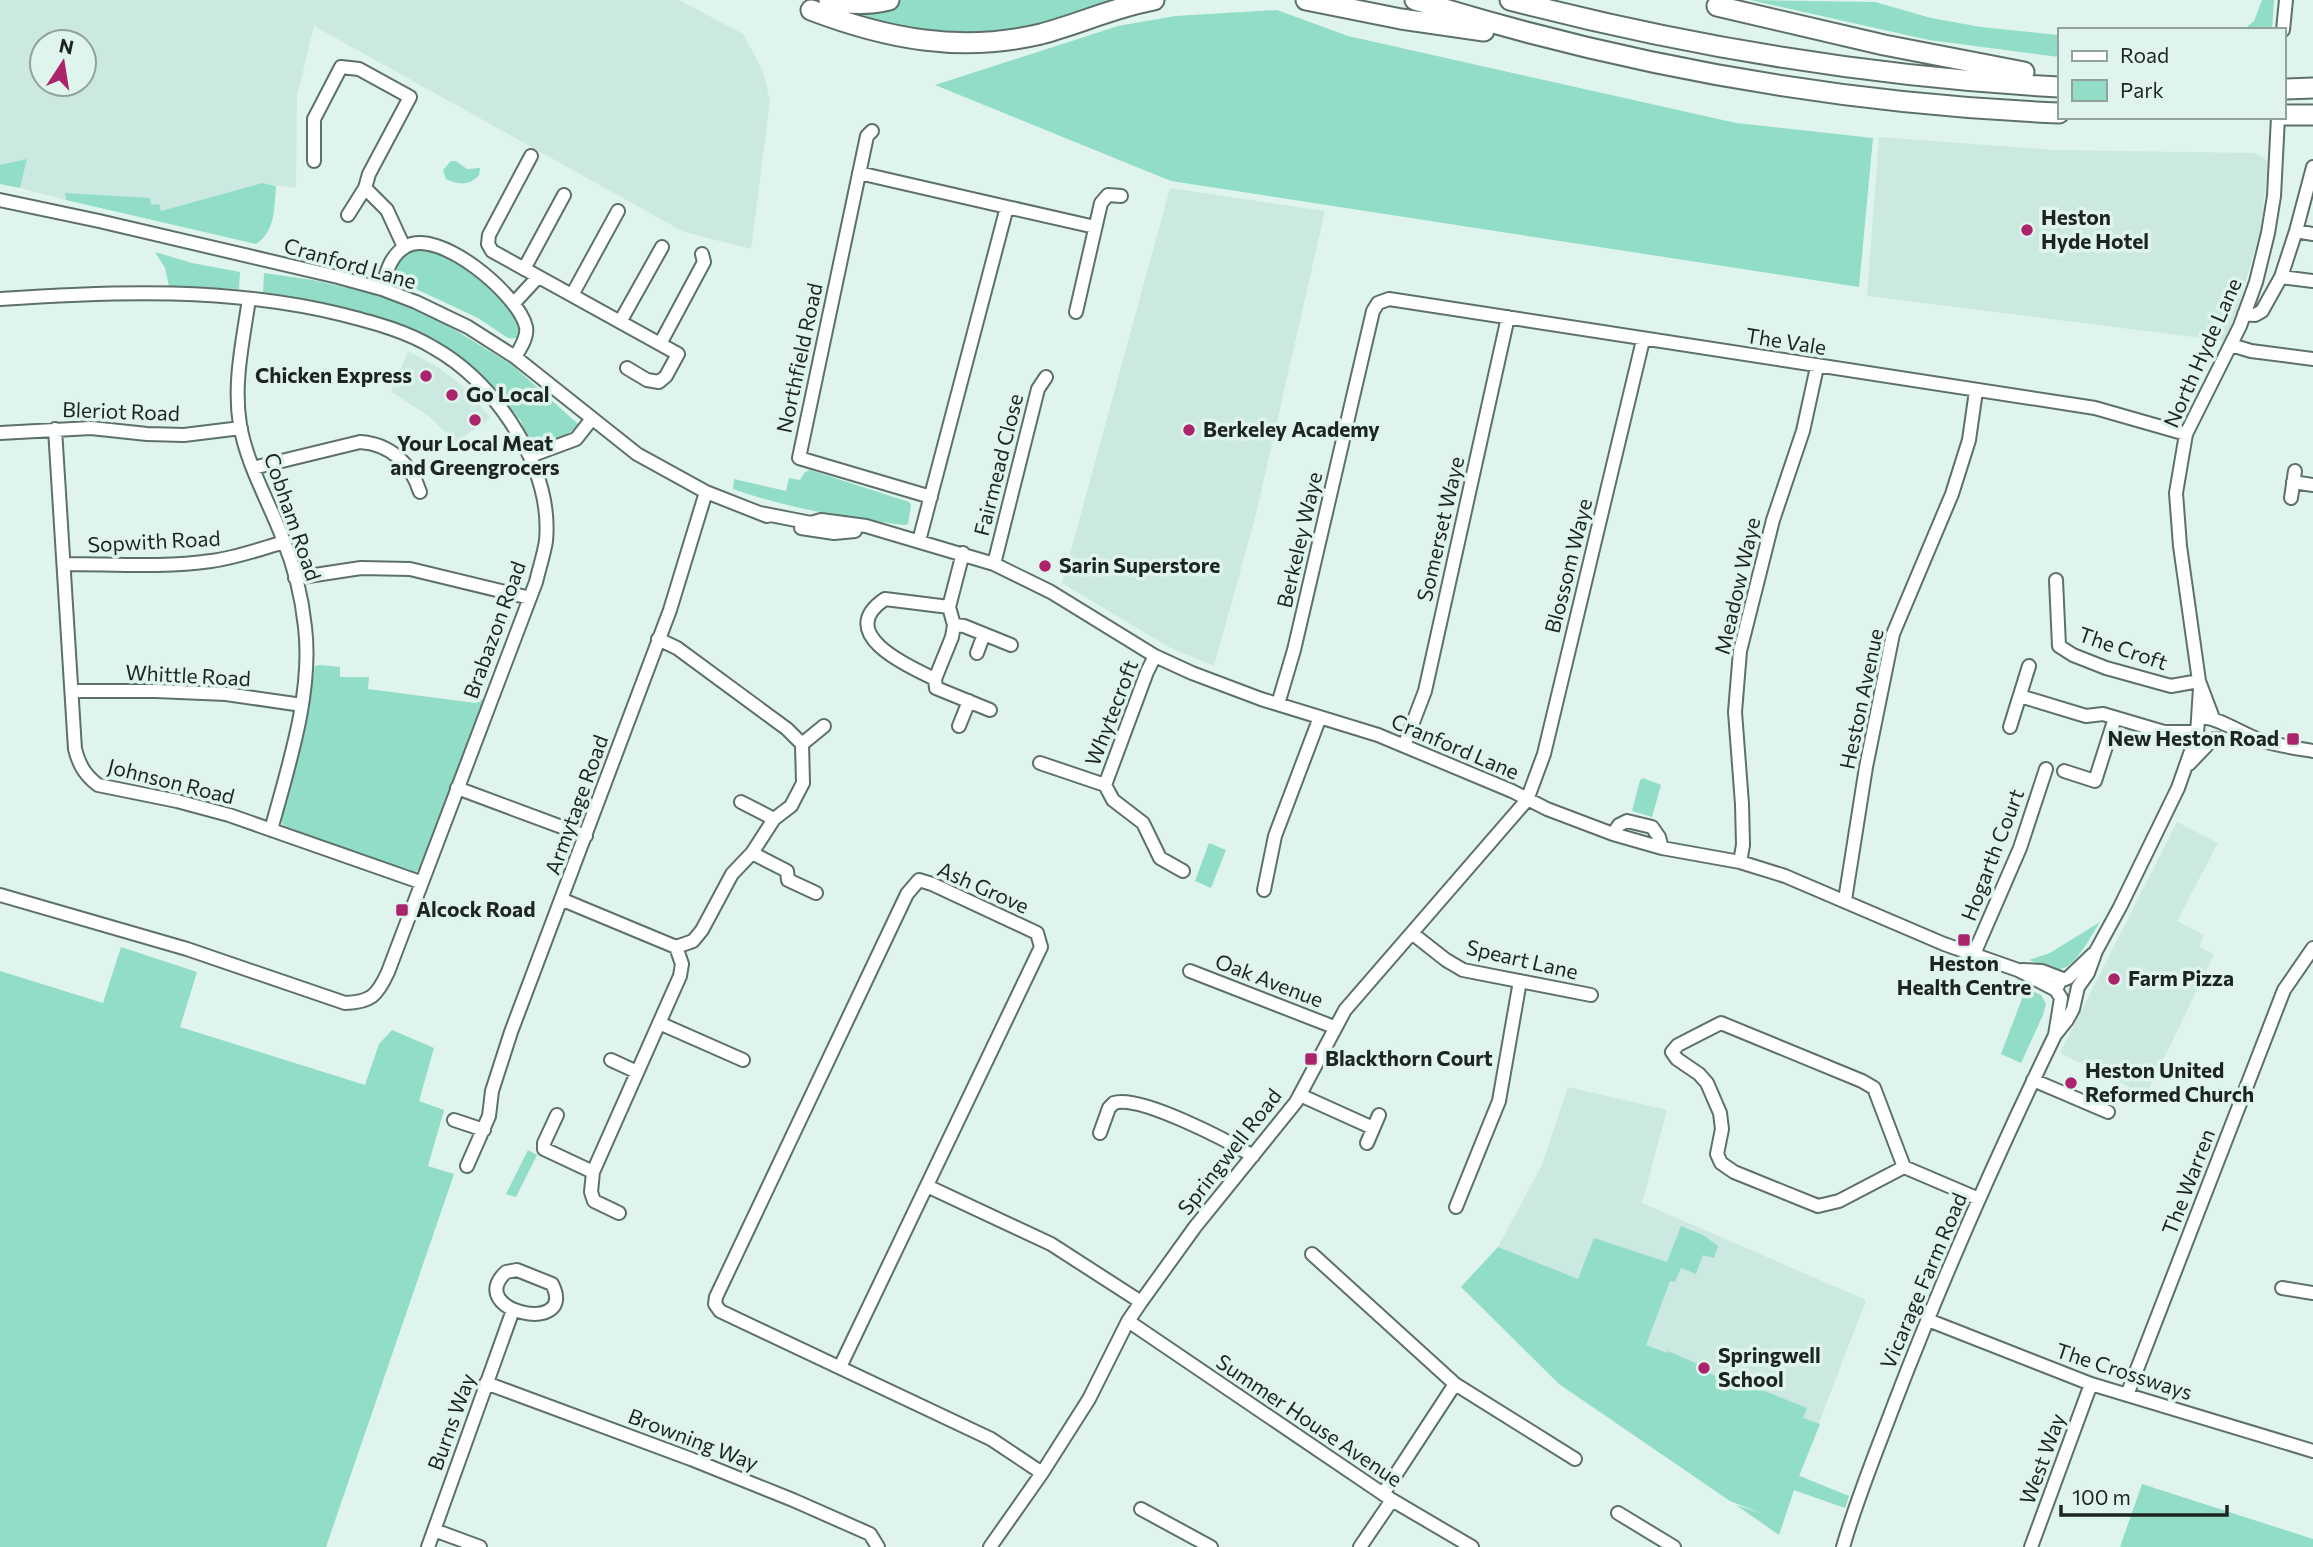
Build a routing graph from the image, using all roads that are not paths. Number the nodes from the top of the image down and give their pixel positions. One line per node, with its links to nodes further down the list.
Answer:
1 (829, 0): 2 (highway)
2 (889, 0)
3 (1154, 0): 9 (highway)
4 (1306, 0): 11 (highway)
5 (1415, 0): 11 (highway)
6 (1510, 0): 13 (highway)
7 (2286, 0): 10 (street)
8 (1717, 6): 12 (highway)
9 (811, 10)
10 (2283, 28)
11 (1559, 41): 16 (highway)
12 (2058, 77)
13 (2058, 87)
14 (2313, 88): 15 (highway)
15 (2285, 89)
16 (2058, 113)
17 (2313, 115): 18 (highway)
18 (2285, 116)
19 (2281, 119): 49 (street, North Hyde Lane)
20 (872, 131): 24 (street, Northfield Road)
21 (531, 156): 38 (street)
22 (314, 161): 25 (street)
23 (2313, 167): 33 (street)
24 (859, 173): 29 (street); 71 (street, Northfield Road)
25 (365, 188): 31 (street); 35 (street)
26 (564, 195): 38 (street)
27 (1121, 196): 32 (street)
28 (0, 200): 42 (street, Cranford Lane)
29 (1007, 207): 32 (street); 71 (street)
30 (618, 211): 43 (street)
31 (348, 215)
32 (1095, 227): 48 (street)
33 (2296, 232): 34 (street); 40 (street)
34 (2313, 234)
35 (404, 247): 42 (street); 46 (street)
36 (662, 247): 51 (street)
37 (702, 254): 53 (street)
38 (524, 269): 39 (street)
39 (538, 277): 43 (street); 46 (street)
40 (2281, 277): 41 (street); 49 (street)
41 (2313, 281)
42 (382, 289): 55 (street, Cranford Lane)
43 (572, 295): 51 (street)
44 (0, 299): 45 (street, Brabazon Road)
45 (249, 299): 62 (street, Cobham Road); 66 (street, Brabazon Road)
46 (514, 303): 55 (street)
47 (1378, 303): 50 (street, The Vale); 95 (street, Berkeley Waye)
48 (1076, 312)
49 (2245, 314): 54 (street, North Hyde Lane)
50 (1508, 317): 52 (street, The Vale); 107 (street, Somerset Waye)
51 (620, 322): 53 (street)
52 (1643, 340): 57 (street, The Vale); 115 (street, Blossom Waye)
53 (660, 344): 58 (street)
54 (2231, 345): 56 (street); 65 (street, North Hyde Lane)
55 (515, 357): 61 (street, Cranford Lane)
56 (2313, 359)
57 (1817, 367): 60 (street, The Vale); 121 (street, Meadow Waye)
58 (627, 368)
59 (1046, 377): 77 (street, Fairmead Close)
60 (1976, 391): 65 (street, The Vale); 128 (street, Heston Avenue)
61 (591, 420): 66 (street); 70 (street, Cranford Lane)
62 (241, 428): 63 (street, Bleriot Road); 67 (street, Cobham Road)
63 (55, 429): 64 (street, Bleriot Road); 76 (street, Johnson Road)
64 (0, 433)
65 (2186, 434): 90 (street, North Hyde Lane)
66 (530, 456): 80 (street, Brabazon Road)
67 (253, 468): 69 (street); 74 (street, Cobham Road)
68 (2313, 485): 72 (street)
69 (420, 492)
70 (706, 492): 73 (street, Cranford Lane); 84 (street, Armytage Road)
71 (931, 497): 73 (street)
72 (2291, 498)
73 (919, 541): 75 (street, Cranford Lane)
74 (284, 542): 76 (street, Sopwith Road); 78 (street, Cobham Road)
75 (963, 553): 77 (street, Cranford Lane); 81 (street)
76 (64, 564): 91 (street, Johnson Road)
77 (993, 564): 87 (street, Cranford Lane)
78 (295, 578): 80 (street); 94 (street, Cobham Road)
79 (2056, 580): 90 (street, The Croft)
80 (530, 598): 114 (street, Brabazon Road)
81 (949, 607): 82 (street); 89 (street)
82 (954, 625): 83 (street); 89 (street)
83 (984, 634): 85 (street); 86 (street)
84 (658, 639): 106 (street); 119 (street, Armytage Road)
85 (1011, 645)
86 (977, 653)
87 (1155, 656): 95 (street, Cranford Lane); 113 (street, Whytecroft)
88 (2029, 667): 92 (street)
89 (935, 679): 93 (street)
90 (2199, 684): 99 (street, North Hyde Lane); 103 (street, North Hyde Lane)
91 (72, 691): 94 (street, Whittle Road); 118 (street, Johnson Road)
92 (2020, 696): 98 (street); 102 (street)
93 (969, 701): 96 (street); 101 (street)
94 (302, 705): 118 (street, Cobham Road)
95 (1278, 705): 97 (street, Cranford Lane)
96 (990, 710)
97 (1320, 717): 107 (street, Cranford Lane); 124 (street)
98 (2115, 718): 103 (street); 112 (street)
99 (2216, 720): 103 (street); 104 (street); 105 (street)
100 (824, 726): 106 (street)
101 (959, 726)
102 (2010, 727)
103 (2197, 729): 104 (street); 110 (street, Vicarage Farm Road)
104 (2213, 740): 105 (street); 110 (street, Vicarage Farm Road)
105 (2258, 740): 108 (street)
106 (802, 744): 117 (street)
107 (1404, 746): 115 (street, Cranford Lane)
108 (2313, 751)
109 (1040, 763): 113 (street, Whytecroft)
110 (2186, 767): 132 (street, Vicarage Farm Road)
111 (2046, 769): 133 (street, Hogarth Court)
112 (2064, 771)
113 (1105, 785): 122 (street, Whytecroft)
114 (457, 788): 119 (street); 123 (street, Brabazon Road)
115 (1527, 800): 121 (street, Cranford Lane); 129 (street, Springwell Road)
116 (741, 802): 117 (street)
117 (774, 819): 120 (street)
118 (271, 830): 123 (street, Johnson Road)
119 (586, 836): 127 (street, Armytage Road)
120 (752, 853): 125 (street); 130 (street)
121 (1740, 862): 128 (street)
122 (1183, 871)
123 (420, 882): 126 (street, Brabazon Road)
124 (1264, 890)
125 (816, 893)
126 (0, 895)
127 (562, 900): 130 (street); 152 (street, Armytage Road)
128 (1845, 900): 133 (street)
129 (1413, 934): 135 (street, Speart Lane); 140 (street, Springwell Road)
130 (676, 947): 139 (street)
131 (2313, 948): 174 (street, The Warren)
132 (2096, 951): 136 (street, Vicarage Farm Road); 137 (street, Vicarage Farm Road)
133 (1974, 954): 136 (street)
134 (1190, 971): 140 (street, Oak Avenue)
135 (1520, 981): 138 (street, Speart Lane); 161 (street)
136 (2062, 986): 137 (street); 137 (street); 141 (street, Vicarage Farm Road)
137 (2077, 992): 141 (street, Vicarage Farm Road)
138 (1591, 995)
139 (659, 1023): 143 (street); 144 (street)
140 (1334, 1027): 146 (street, Springwell Road)
141 (2055, 1035): 145 (street, Vicarage Farm Road)
142 (611, 1060): 144 (street)
143 (743, 1060)
144 (637, 1072): 158 (street)
145 (2033, 1080): 147 (street); 160 (street, Vicarage Farm Road)
146 (1300, 1095): 151 (street); 155 (street, Springwell Road)
147 (2108, 1112)
148 (557, 1115): 158 (street)
149 (1379, 1115): 151 (street)
150 (454, 1119): 152 (street)
151 (1373, 1128): 154 (street)
152 (484, 1130): 156 (street, Armytage Road)
153 (1100, 1133): 155 (street)
154 (1367, 1143)
155 (1253, 1156): 166 (street, Springwell Road)
156 (467, 1166)
157 (1904, 1167): 157 (street); 160 (street)
158 (593, 1172): 162 (street)
159 (927, 1186): 166 (street); 170 (street, Ash Grove); 170 (street, Ash Grove)
160 (1979, 1199): 168 (street, Vicarage Farm Road)
161 (1456, 1207)
162 (619, 1213)
163 (1312, 1254): 172 (street)
164 (2282, 1288): 165 (street)
165 (2313, 1293)
166 (1141, 1302): 169 (street, Springwell Road)
167 (513, 1310): 167 (street); 171 (street, Burns Way)
168 (1928, 1320): 173 (street, The Crossways); 190 (street, Vicarage Farm Road)
169 (1128, 1321): 177 (street, Springwell Road); 178 (street, Summer House Avenue)
170 (840, 1367): 177 (street, Ash Grove)
171 (486, 1383): 181 (street, Burns Way); 184 (street, Browning Way)
172 (1455, 1384): 176 (street); 178 (street)
173 (2091, 1384): 174 (street, The Crossways); 191 (street, West Way)
174 (2127, 1395): 175 (street, The Crossways)
175 (2313, 1451)
176 (1575, 1459)
177 (1042, 1473): 185 (street, Springwell Road)
178 (1387, 1497): 187 (street); 188 (street, Summer House Avenue)
179 (1141, 1509): 186 (street)
180 (1618, 1513): 189 (street)
181 (434, 1530): 182 (street, Burns Way); 183 (street)
182 (428, 1547)
183 (480, 1547)
184 (878, 1547)
185 (990, 1547)
186 (1211, 1547)
187 (1360, 1547)
188 (1472, 1547)
189 (1674, 1547)
190 (1843, 1547)
191 (2031, 1547)

